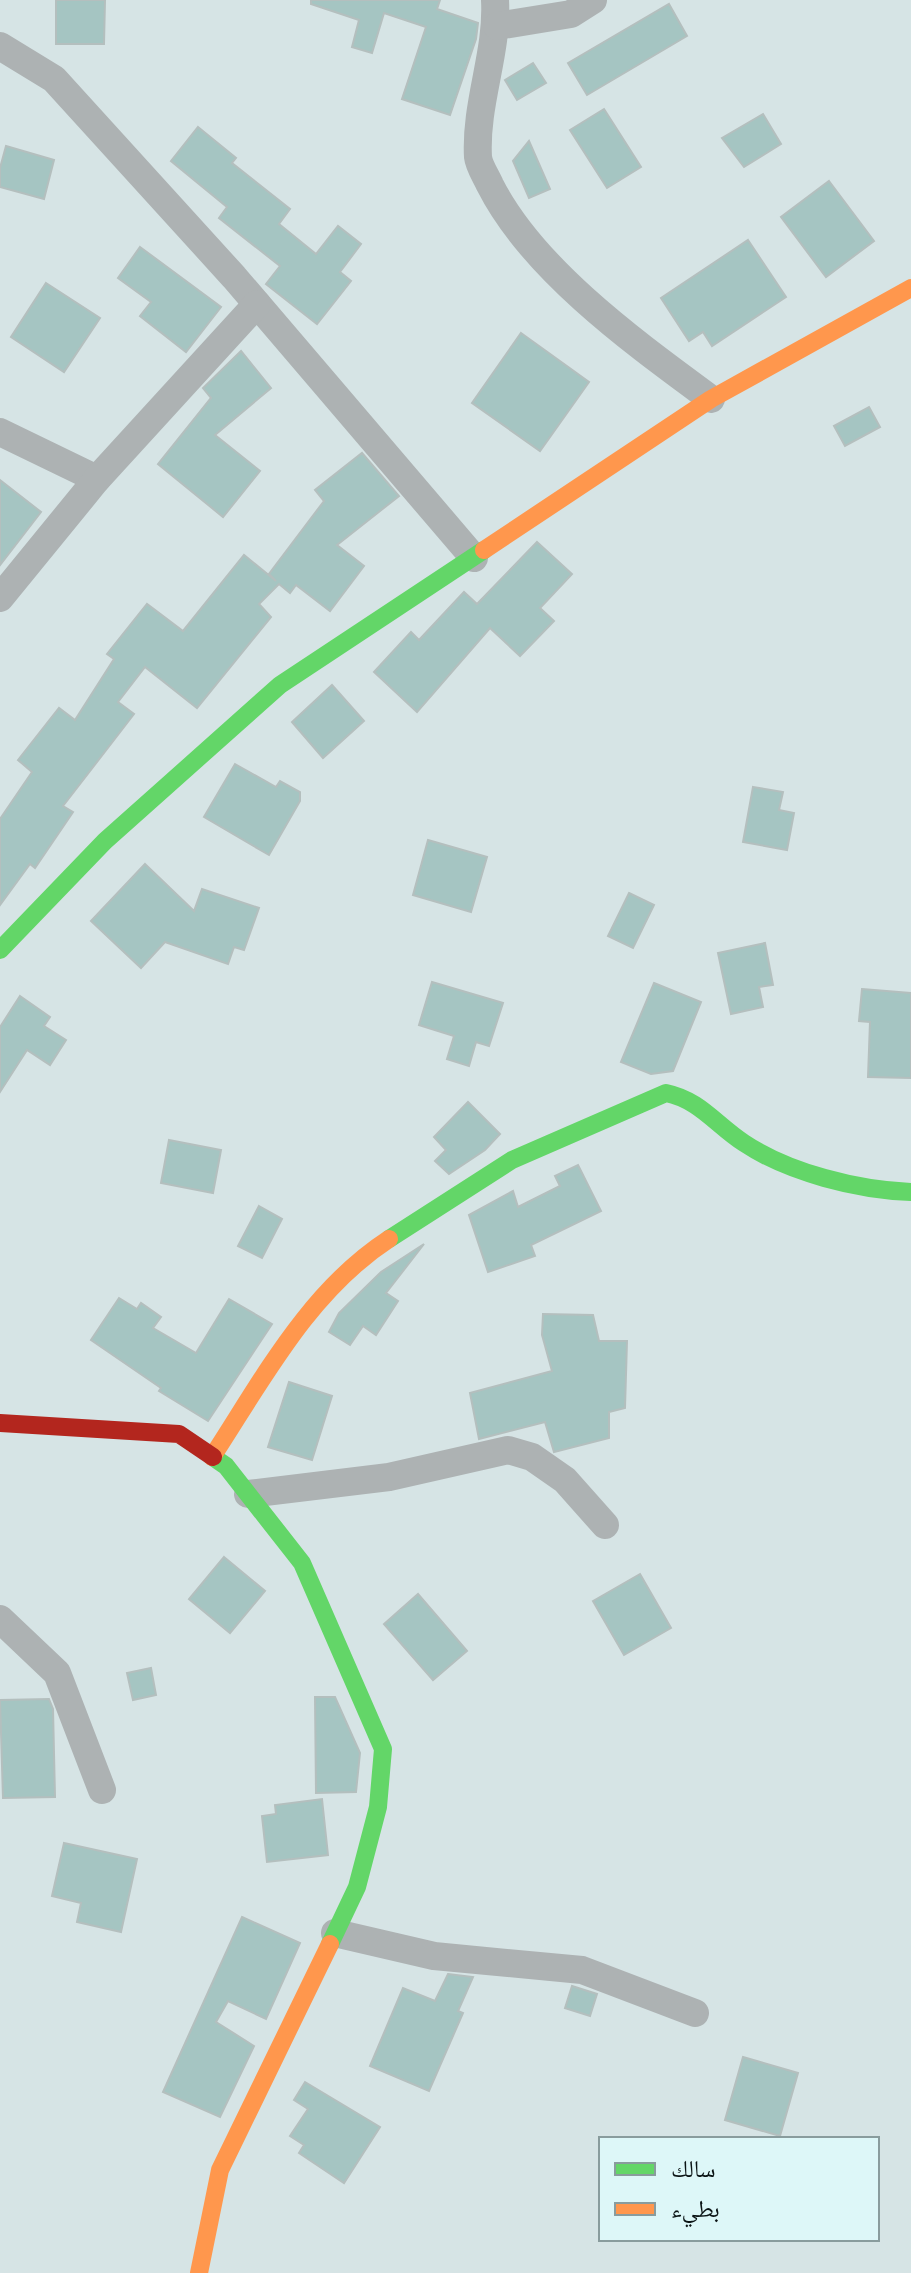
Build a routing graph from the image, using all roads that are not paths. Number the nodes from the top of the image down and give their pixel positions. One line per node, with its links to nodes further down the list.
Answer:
1 (593, 0): 2 (street)
2 (496, 13): 6 (street)
3 (0, 46): 5 (street)
4 (911, 288): 6 (street)
5 (257, 304): 8 (street); 9 (street)
6 (711, 399): 9 (street)
7 (0, 432): 8 (street)
8 (97, 479): 10 (street)
9 (474, 558): 11 (street)
10 (0, 598)
11 (0, 950)
12 (911, 1192): 14 (street)
13 (0, 1423): 14 (street)
14 (212, 1457): 15 (street)
15 (248, 1494): 16 (street); 19 (street)
16 (605, 1525)
17 (0, 1619): 18 (street)
18 (102, 1790)
19 (335, 1933): 20 (street); 21 (street)
20 (695, 2013)
21 (199, 2273)

